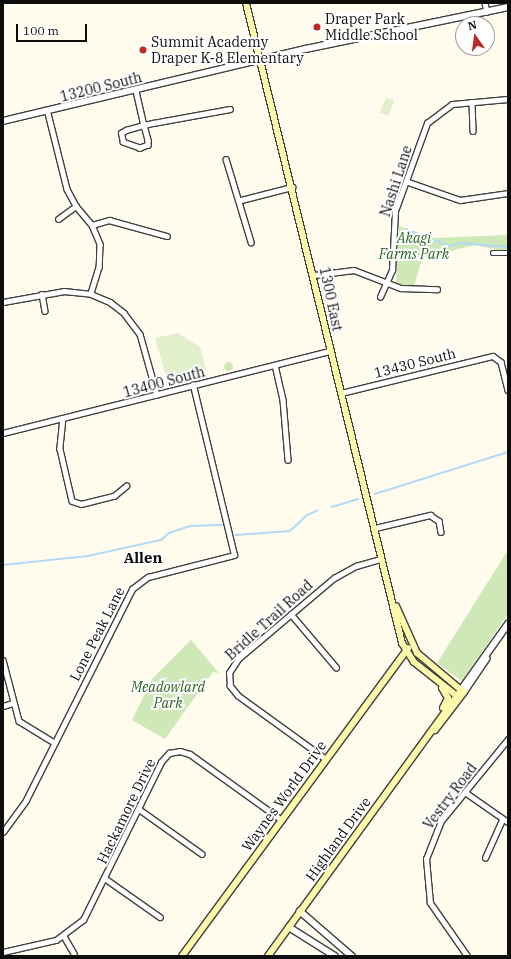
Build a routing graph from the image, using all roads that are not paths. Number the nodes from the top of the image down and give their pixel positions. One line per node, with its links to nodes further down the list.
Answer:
1 (246, 3): 5 (main road, 1300 East)
2 (485, 3): 4 (street)
3 (508, 7): 4 (street, 13200 South)
4 (487, 12): 5 (street, 13200 South)
5 (260, 60): 6 (street, 13200 South); 16 (main road, 1300 East)
6 (136, 91): 10 (street, 13200 South); 12 (street)
7 (508, 98): 8 (street, Nashi Lane)
8 (472, 102): 13 (street); 15 (street, Nashi Lane)
9 (230, 108): 12 (street)
10 (48, 113): 11 (street, 13200 South); 19 (street)
11 (3, 121)
12 (144, 126): 12 (street)
13 (473, 131)
14 (226, 159): 18 (street)
15 (408, 182): 17 (street); 27 (street, Nashi Lane)
16 (292, 187): 18 (street); 26 (main road, 1300 East)
17 (508, 193)
18 (241, 200): 23 (street)
19 (76, 206): 20 (street); 21 (street)
20 (58, 219)
21 (92, 225): 22 (street); 30 (street)
22 (167, 236)
23 (251, 242)
24 (493, 253): 25 (street)
25 (508, 253)
26 (314, 275): 27 (street); 34 (main road, 1300 East)
27 (387, 283): 28 (street); 31 (street, Nashi Lane)
28 (437, 289)
29 (42, 294): 30 (street); 32 (street); 33 (street)
30 (91, 294): 39 (street)
31 (380, 297)
32 (3, 302)
33 (45, 312)
34 (330, 351): 35 (street, 13400 South); 38 (main road, 1300 East)
35 (275, 365): 36 (street, 13400 South); 42 (street)
36 (193, 385): 39 (street, 13400 South); 61 (street, Lone Peak Lane)
37 (508, 390): 38 (street, 13430 South)
38 (341, 393): 44 (main road, 1300 East)
39 (157, 395): 40 (street, 13400 South)
40 (63, 418): 41 (street, 13400 South); 43 (street)
41 (3, 432)
42 (288, 460)
43 (126, 486)
44 (375, 528): 45 (street); 46 (main road, 1300 East)
45 (441, 532)
46 (381, 559): 47 (main road, 1300 East); 48 (street, Bridle Trail Road)
47 (391, 599): 50 (main road, 1300 East); 51 (main road, 1300 East)
48 (291, 614): 53 (street); 62 (street, Bridle Trail Road)
49 (508, 624): 55 (street, Highland Drive)
50 (414, 648): 51 (main road); 55 (main road, 1300 East)
51 (404, 650): 54 (main road); 62 (main road, Waynes World Drive)
52 (3, 660): 57 (street)
53 (336, 667)
54 (432, 677): 56 (main road); 59 (main road)
55 (463, 691): 56 (main road, Highland Drive); 59 (main road, Highland Drive)
56 (457, 696): 59 (main road, Highland Drive)
57 (13, 703): 58 (street); 61 (street)
58 (3, 706)
59 (428, 736): 72 (main road, Highland Drive)
60 (508, 739): 63 (street, Vestry Road)
61 (55, 742): 68 (street, Lone Peak Lane)
62 (325, 759): 65 (main road, Waynes World Drive)
63 (465, 792): 66 (street); 82 (street, Vestry Road)
64 (139, 809): 65 (street, Hackamore Drive); 69 (street); 71 (street, Hackamore Drive)
65 (282, 820): 78 (main road, Waynes World Drive)
66 (502, 820): 67 (street); 70 (street)
67 (508, 822)
68 (3, 832)
69 (202, 854)
70 (485, 858)
71 (106, 879): 73 (street); 75 (street, Hackamore Drive)
72 (300, 911): 74 (main road, Highland Drive); 81 (street)
73 (160, 917)
74 (289, 927): 79 (main road, Highland Drive); 80 (street)
75 (64, 936): 76 (street, Hackamore Drive); 77 (street)
76 (3, 952)
77 (74, 953)
78 (182, 956)
79 (268, 956)
80 (335, 956)
81 (352, 956)
82 (467, 956)

